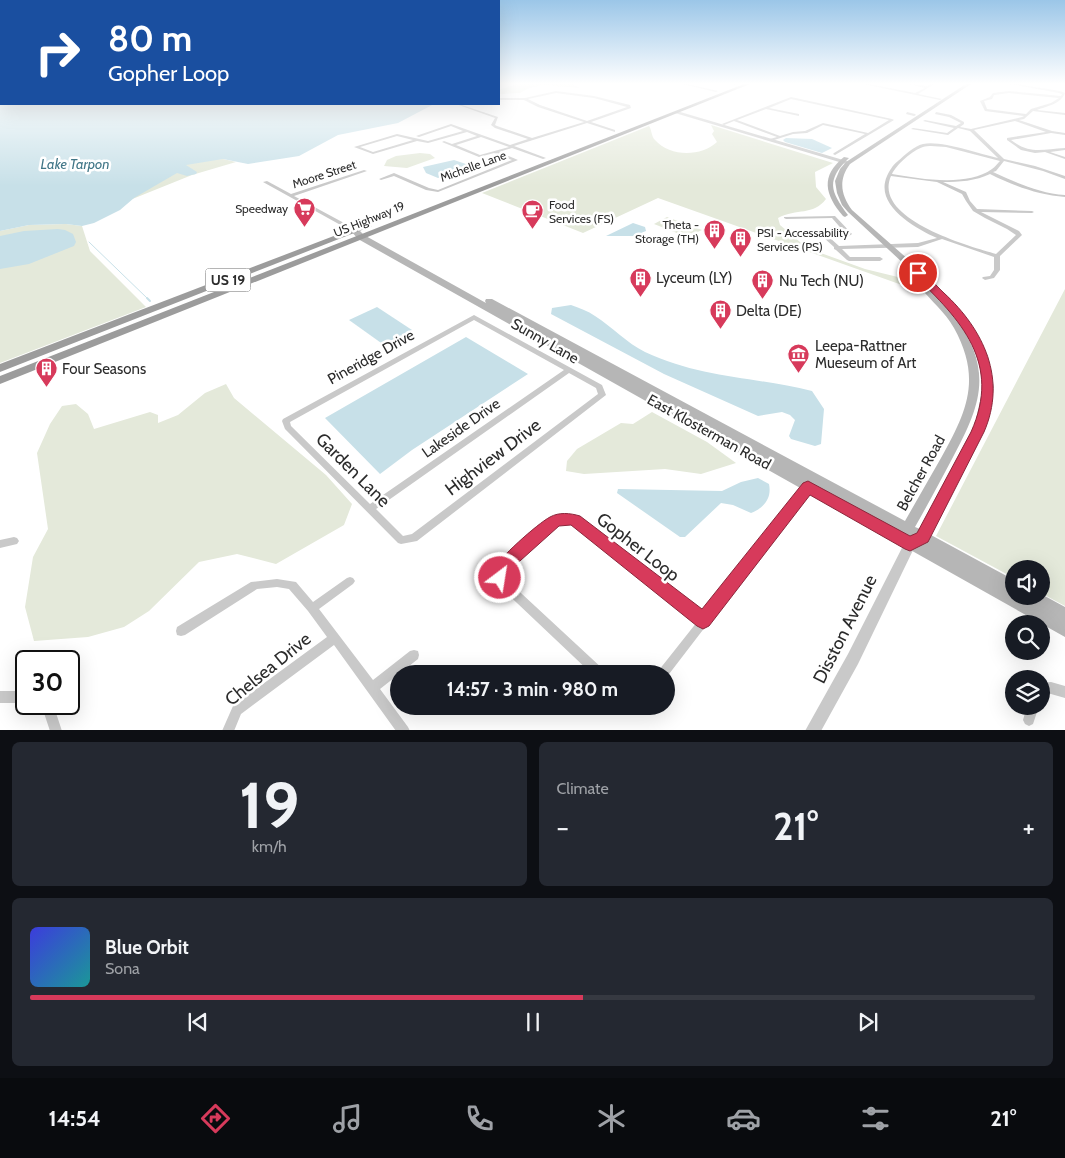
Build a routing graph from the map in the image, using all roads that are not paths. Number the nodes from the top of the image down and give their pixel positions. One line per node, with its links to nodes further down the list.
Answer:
1 (497, 118): 29 (street)
2 (574, 118): 16 (street)
3 (602, 118): 16 (street)
4 (652, 118): 13 (highway, US Highway 19 / US 19)
5 (705, 118): 17 (street)
6 (743, 118): 14 (street)
7 (883, 118): 24 (street)
8 (909, 118): 44 (main road, Belcher Road)
9 (914, 118): 44 (main road, Belcher Road)
10 (952, 118): 18 (street)
11 (1020, 118): 12 (street)
12 (1015, 120): 21 (street); 23 (street)
13 (644, 121): 20 (highway, US Highway 19 / US 19); 31 (highway, US Highway 19 / US 19)
14 (736, 121): 17 (street); 27 (street)
15 (925, 121): 18 (street)
16 (589, 123): 20 (street); 29 (street)
17 (724, 124): 30 (street)
18 (958, 128): 19 (street); 21 (street)
19 (913, 129)
20 (615, 130): 31 (highway); 35 (highway, US Highway 19 / US 19)
21 (971, 130): 43 (street)
22 (466, 131): 26 (street); 28 (street); 28 (street)
23 (1051, 132): 25 (street); 38 (street)
24 (868, 134): 27 (street); 39 (street)
25 (1065, 134)
26 (481, 136): 33 (street); 34 (street)
27 (780, 137): 30 (street)
28 (417, 138): 28 (street)
29 (532, 139): 34 (street)
30 (772, 140): 44 (street)
31 (603, 141): 42 (highway, US Highway 19 / US 19)
32 (444, 142): 33 (street)
33 (453, 145): 37 (street)
34 (511, 146): 37 (street); 40 (street)
35 (574, 146): 40 (highway, US Highway 19 / US 19); 42 (highway)
36 (1065, 149): 38 (street)
37 (495, 152): 48 (street, Michelle Lane)
38 (1047, 152): 41 (street)
39 (835, 154)
40 (544, 158): 52 (highway); 58 (highway, US Highway 19 / US 19)
41 (1065, 158)
42 (556, 159): 52 (highway, US Highway 19 / US 19)
43 (1003, 160): 46 (street); 47 (street); 49 (street)
44 (844, 162): 62 (main road, Belcher Road)
45 (365, 171): 53 (street, Moore Street)
46 (990, 172): 51 (street); 54 (street)
47 (891, 175): 51 (street); 61 (street)
48 (381, 178)
49 (1065, 178)
50 (265, 182): 53 (street, East Klosterman Road)
51 (938, 182): 55 (street)
52 (492, 184): 58 (highway, US Highway 19 / US 19)
53 (290, 196): 58 (street, East Klosterman Road)
54 (1065, 196)
55 (974, 210): 56 (street); 64 (street)
56 (1032, 212)
57 (786, 218): 59 (street)
58 (361, 234): 67 (highway, US Highway 19 / US 19); 69 (main road, East Klosterman Road); 70 (highway, US Highway 19 / US 19)
59 (825, 236): 60 (street); 63 (street)
60 (796, 237)
61 (941, 238): 62 (street); 64 (street)
62 (884, 247): 63 (street); 81 (main road, Belcher Road); 81 (main road, Belcher Road)
63 (836, 248): 65 (street)
64 (997, 256): 66 (street)
65 (880, 259)
66 (985, 278)
67 (205, 288): 70 (highway); 72 (highway, US Highway 19 / US 19)
68 (471, 318): 71 (street, Sunny Lane); 78 (street, Pineridge Drive)
69 (513, 319): 71 (street); 79 (main road, East Klosterman Road); 81 (main road, East Klosterman Road)
70 (136, 326): 76 (highway, US Highway 19 / US 19)
71 (497, 328): 74 (street, Sunny Lane)
72 (62, 344): 73 (highway, US Highway 19 / US 19); 75 (highway)
73 (0, 368)
74 (569, 370): 77 (street, Sunny Lane); 80 (street, Lakeside Drive)
75 (0, 374)
76 (0, 380)
77 (602, 394): 82 (street, Highview Drive)
78 (286, 421): 80 (street, Garden Lane)
79 (808, 487): 81 (main road, East Klosterman Road); 90 (street)
80 (369, 509): 82 (street, Garden Lane)
81 (913, 537): 86 (main road, East Klosterman Road); 91 (main road, East Klosterman Road); 108 (street, Disston Avenue)
82 (401, 540)
83 (14, 541): 84 (street)
84 (0, 544)
85 (350, 582): 88 (street)
86 (1005, 583)
87 (1047, 605): 89 (main road)
88 (312, 608): 92 (street); 93 (street)
89 (1065, 615)
90 (703, 621): 95 (street, Gopher Loop); 96 (street)
91 (1065, 630)
92 (181, 631)
93 (335, 638): 97 (street); 106 (street, Chelsea Drive)
94 (414, 655): 97 (street)
95 (590, 665)
96 (670, 665)
97 (372, 688): 107 (street)
98 (1050, 688): 99 (street)
99 (1065, 692)
100 (0, 696): 101 (street)
101 (15, 697)
102 (51, 715): 105 (street)
103 (1030, 715): 104 (street)
104 (1029, 720)
105 (56, 730)
106 (228, 730)
107 (404, 730)
108 (812, 730)

